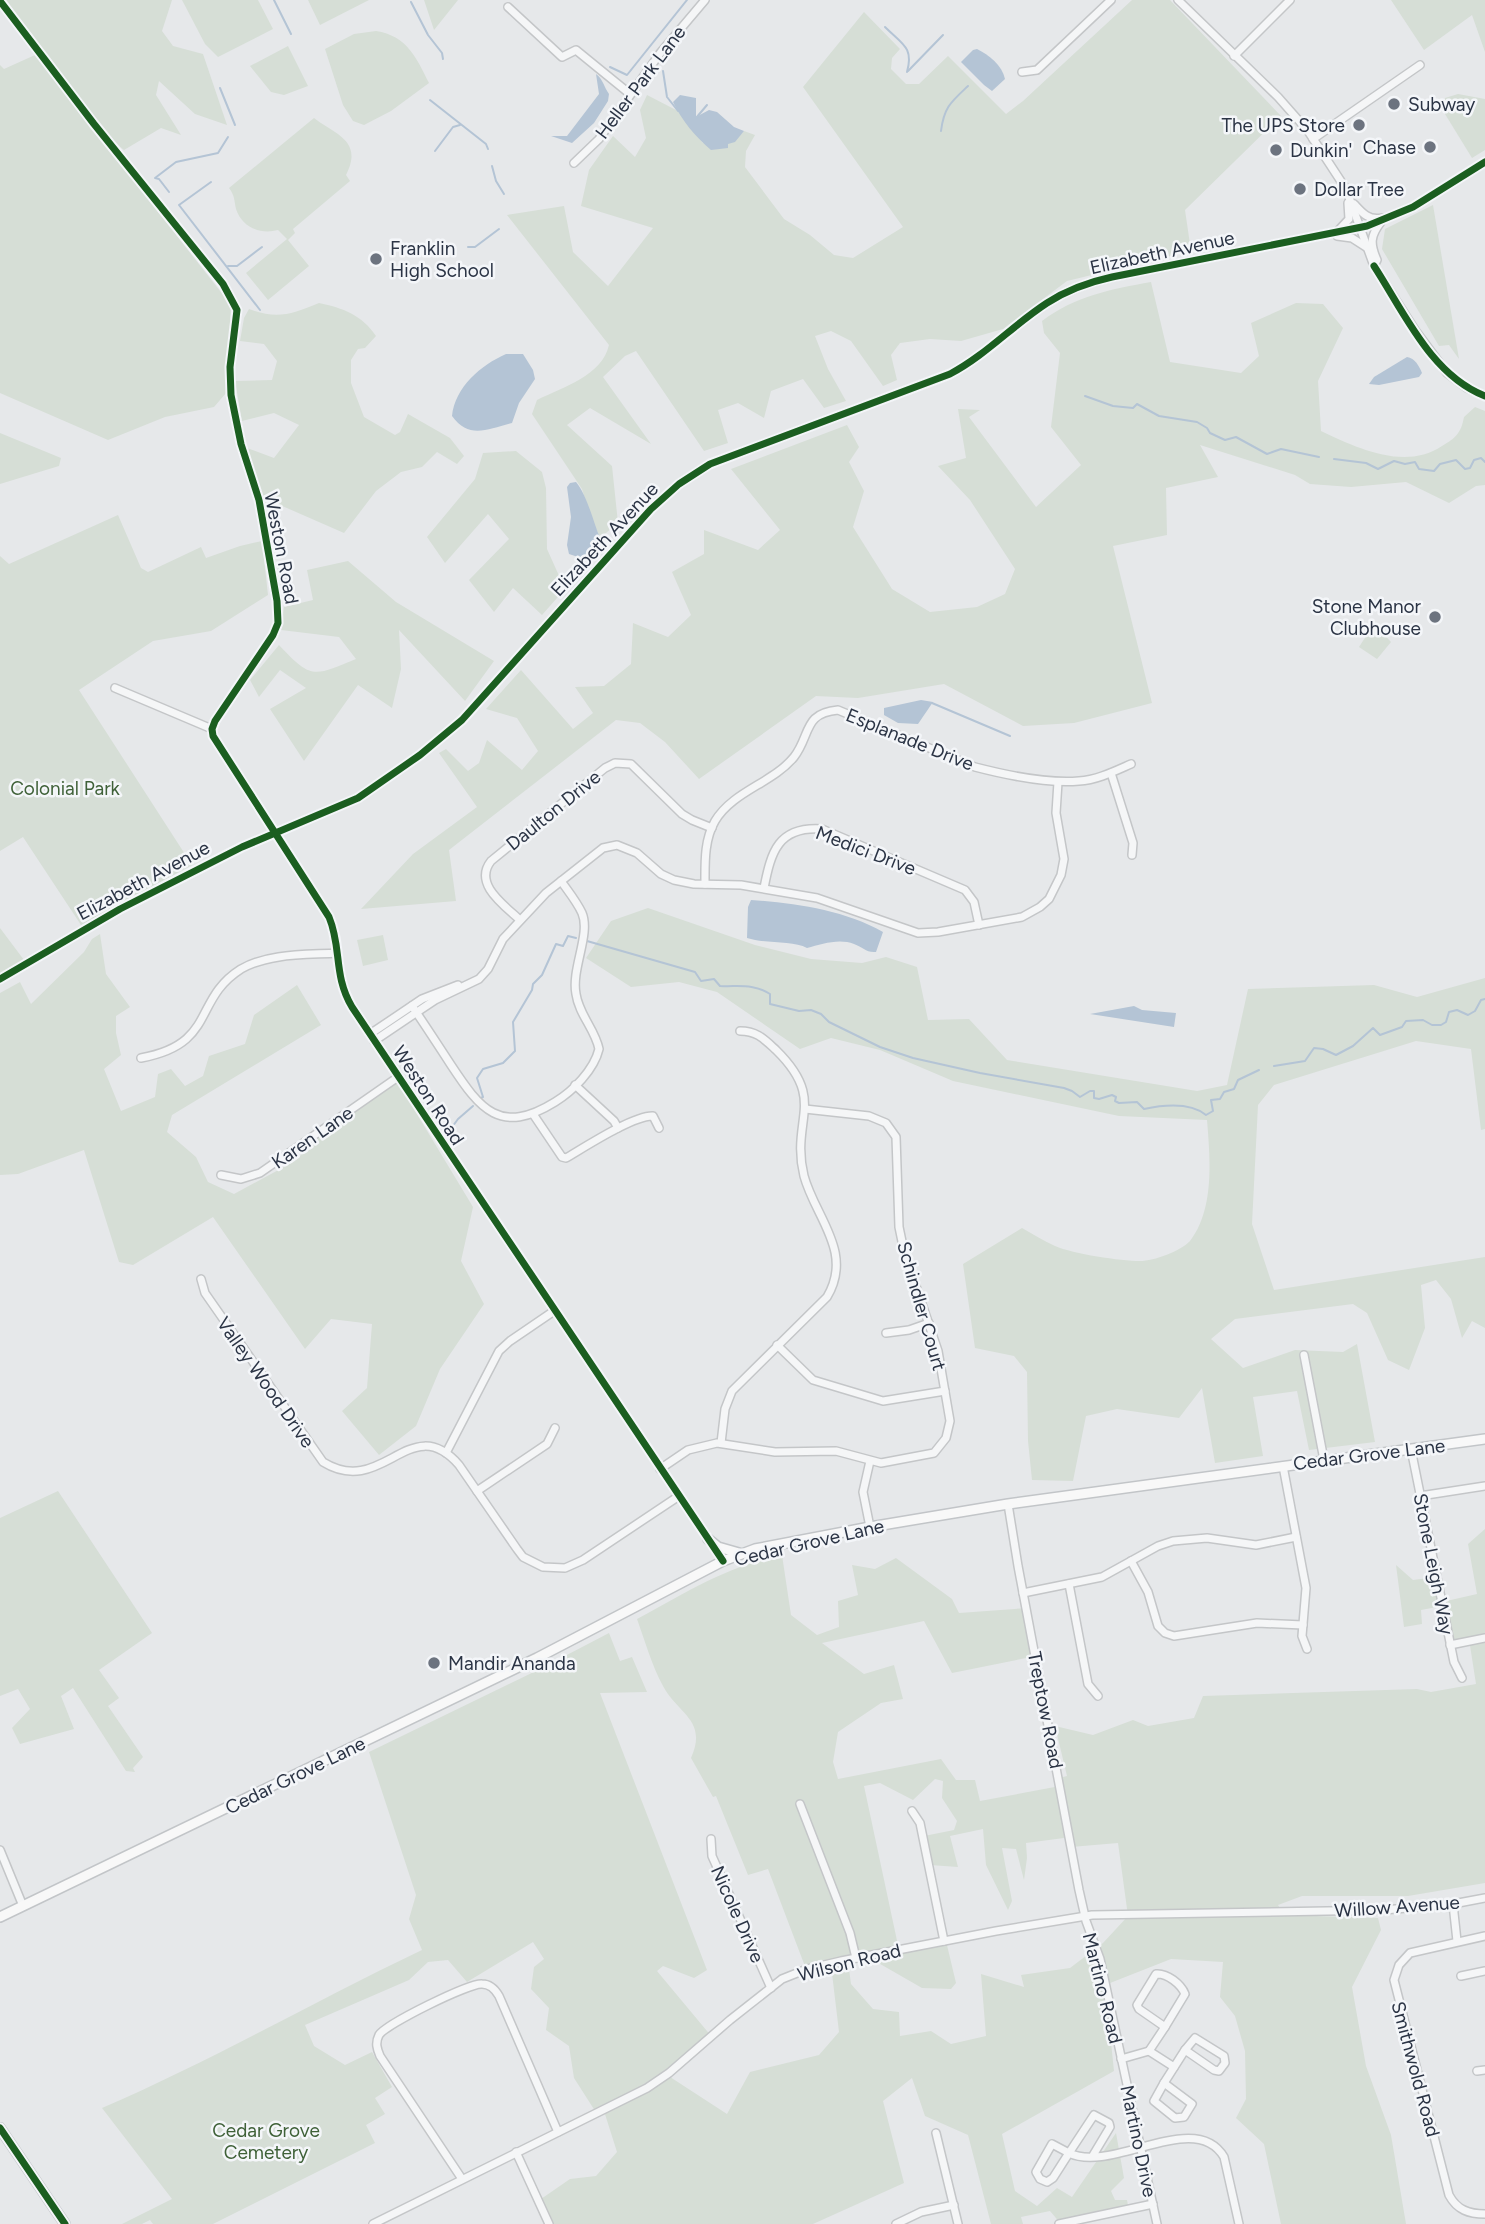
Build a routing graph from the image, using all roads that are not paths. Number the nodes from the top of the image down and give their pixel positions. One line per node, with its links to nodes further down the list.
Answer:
1 (705, 0): 10 (street, Heller Park Lane)
2 (1111, 0): 9 (street)
3 (1178, 0): 7 (street)
4 (1290, 0): 7 (street)
5 (0, 1): 23 (street, Weston Road)
6 (508, 7): 10 (street)
7 (1234, 57): 11 (street)
8 (1420, 65): 11 (street)
9 (1022, 72)
10 (630, 94): 13 (street, Heller Park Lane)
11 (1313, 139): 14 (street)
12 (1485, 162): 16 (street, Elizabeth Avenue)
13 (574, 163)
14 (1345, 187): 15 (street); 18 (street)
15 (1351, 200): 16 (street); 17 (street)
16 (1386, 219): 17 (street, Elizabeth Avenue); 20 (street)
17 (1360, 228): 18 (street, Elizabeth Avenue); 19 (street)
18 (1335, 233): 19 (street); 27 (street, Elizabeth Avenue)
19 (1366, 247): 20 (street)
20 (1374, 266): 21 (street)
21 (1485, 396)
22 (115, 688): 23 (street)
23 (212, 729): 29 (street, Weston Road)
24 (1131, 764): 25 (street, Esplanade Drive)
25 (1111, 773): 26 (street, Esplanade Drive); 31 (street)
26 (1058, 782): 28 (street, Esplanade Drive); 36 (street)
27 (295, 824): 29 (street, Elizabeth Avenue); 30 (street)
28 (712, 828): 33 (street); 35 (street, Daulton Drive)
29 (275, 832): 30 (street, Weston Road); 38 (street, Elizabeth Avenue)
30 (286, 849): 37 (street, Weston Road)
31 (1132, 855)
32 (561, 881): 33 (street); 35 (street); 46 (street)
33 (705, 884): 34 (street)
34 (764, 888): 36 (street); 36 (street, Medici Drive)
35 (520, 920): 39 (street)
36 (979, 925)
37 (337, 953): 43 (street, Weston Road); 44 (street)
38 (0, 979)
39 (479, 979): 40 (street); 41 (street)
40 (412, 1006): 41 (street); 43 (street)
41 (417, 1013): 43 (street); 48 (street)
42 (740, 1031): 47 (street)
43 (372, 1037): 45 (street, Weston Road)
44 (141, 1058)
45 (398, 1077): 51 (street, Karen Lane); 53 (street, Weston Road)
46 (575, 1085): 48 (street); 49 (street)
47 (806, 1109): 54 (street, Schindler Court); 56 (street)
48 (533, 1114): 49 (street)
49 (618, 1128): 50 (street)
50 (659, 1128)
51 (221, 1175)
52 (201, 1279): 63 (street, Valley Wood Drive)
53 (554, 1311): 63 (street); 67 (street, Weston Road)
54 (929, 1323): 55 (street); 58 (street, Schindler Court)
55 (886, 1333)
56 (777, 1345): 58 (street); 61 (street)
57 (1304, 1355): 64 (street)
58 (945, 1391): 65 (street, Schindler Court)
59 (555, 1428): 69 (street)
60 (1485, 1439): 62 (main road, Cedar Grove Lane)
61 (721, 1443): 65 (street, Schindler Court); 67 (street, Schindler Court)
62 (1411, 1449): 64 (main road, Cedar Grove Lane); 71 (street, Stone Leigh Way)
63 (446, 1453): 69 (street)
64 (1324, 1460): 66 (main road, Cedar Grove Lane)
65 (870, 1461): 73 (street)
66 (1283, 1465): 72 (main road, Cedar Grove Lane); 74 (street)
67 (660, 1469): 70 (street, Weston Road)
68 (1485, 1486): 71 (street)
69 (477, 1491): 70 (street)
70 (678, 1496): 75 (street, Weston Road)
71 (1420, 1496): 83 (street, Stone Leigh Way)
72 (1008, 1504): 73 (main road, Cedar Grove Lane); 80 (street, Treptow Road)
73 (870, 1527): 76 (main road, Cedar Grove Lane)
74 (1296, 1537): 78 (street); 81 (street)
75 (708, 1539): 76 (main road); 77 (street, Weston Road)
76 (744, 1553): 77 (main road, Cedar Grove Lane)
77 (723, 1561): 93 (main road, Cedar Grove Lane)
78 (1131, 1561): 79 (street); 81 (street)
79 (1069, 1584): 80 (street); 86 (street)
80 (1023, 1593): 95 (street, Treptow Road)
81 (1303, 1625): 84 (street)
82 (1485, 1638): 83 (street)
83 (1450, 1645): 85 (street, Stone Leigh Way)
84 (1307, 1649)
85 (1462, 1678)
86 (1098, 1696)
87 (800, 1804): 100 (street)
88 (912, 1811): 98 (street)
89 (711, 1839): 103 (street, Nicole Drive)
90 (0, 1850): 93 (street)
91 (1485, 1898): 92 (street, Willow Avenue)
92 (1453, 1904): 94 (street, Willow Avenue); 99 (street)
93 (23, 1906): 96 (main road, Cedar Grove Lane)
94 (1308, 1911): 95 (street, Wilson Road)
95 (1086, 1916): 98 (street, Wilson Road); 107 (street, Martino Road)
96 (0, 1917)
97 (1485, 1936): 99 (street, Smithwold Road)
98 (944, 1941): 100 (street, Wilson Road)
99 (1457, 1941): 121 (street, Smithwold Road)
100 (856, 1958): 103 (street, Wilson Road)
101 (1485, 1971): 102 (street)
102 (1461, 1976)
103 (771, 1987): 111 (street, Wilson Road)
104 (1165, 2027): 104 (street); 106 (street)
105 (1185, 2050): 105 (street); 108 (street)
106 (1149, 2051): 107 (street); 108 (street)
107 (1121, 2059): 114 (street, Martino Drive)
108 (1174, 2067): 109 (street)
109 (1164, 2083): 109 (street)
110 (0, 2128): 113 (main road)
111 (558, 2132): 115 (street, Wilson Road); 118 (street)
112 (936, 2133): 120 (street)
113 (3, 2138): 122 (main road)
114 (1140, 2147): 117 (street); 119 (street, Martino Drive); 129 (street)
115 (516, 2152): 118 (street, Wilson Road); 124 (street)
116 (1069, 2153): 116 (street); 117 (street); 117 (street)
117 (1092, 2157)
118 (462, 2179): 123 (street, Wilson Road)
119 (1153, 2204): 127 (street); 128 (street, Martino Drive)
120 (954, 2205): 125 (street); 126 (street)
121 (1485, 2214)
122 (65, 2224)
123 (373, 2224)
124 (550, 2224)
125 (896, 2224)
126 (958, 2224)
127 (1059, 2224)
128 (1157, 2224)
129 (1239, 2224)

